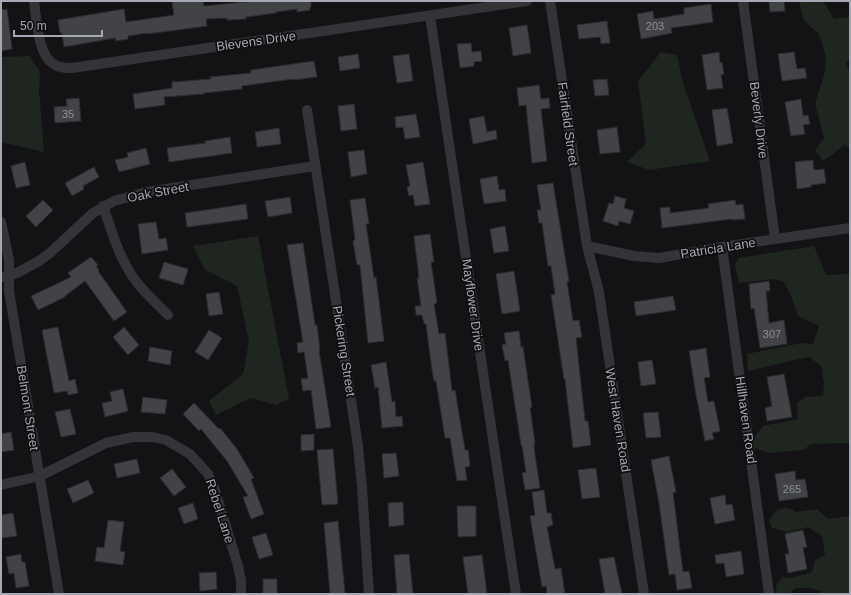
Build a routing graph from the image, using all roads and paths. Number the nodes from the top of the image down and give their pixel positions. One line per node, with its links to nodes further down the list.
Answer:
1 (34, 1): 5 (street, Blevens Drive)
2 (526, 1): 5 (street, Blevens Drive)
3 (550, 1): 12 (street, Fairfield Street)
4 (743, 1): 11 (street, Beverly Drive)
5 (430, 16): 21 (street, Mayflower Drive)
6 (306, 110): 7 (street, Pickering Street)
7 (315, 166): 8 (street, Oak Street); 20 (street, Pickering Street)
8 (103, 206): 14 (street, Oak Street); 15 (street)
9 (1, 222): 14 (street, Belmont Street)
10 (850, 228): 11 (street, Patricia Lane)
11 (775, 239): 13 (street, Patricia Lane)
12 (586, 246): 13 (street, Patricia Lane); 22 (street, West Haven Road)
13 (722, 247): 23 (street, Hillhaven Road)
14 (4, 277): 16 (street, Belmont Street)
15 (168, 315)
16 (40, 476): 17 (street, Rebel Lane); 18 (street, Belmont Street); 19 (street, Rebel Lane)
17 (1, 485)
18 (59, 594)
19 (241, 594)
20 (369, 594)
21 (516, 594)
22 (644, 594)
23 (770, 594)

